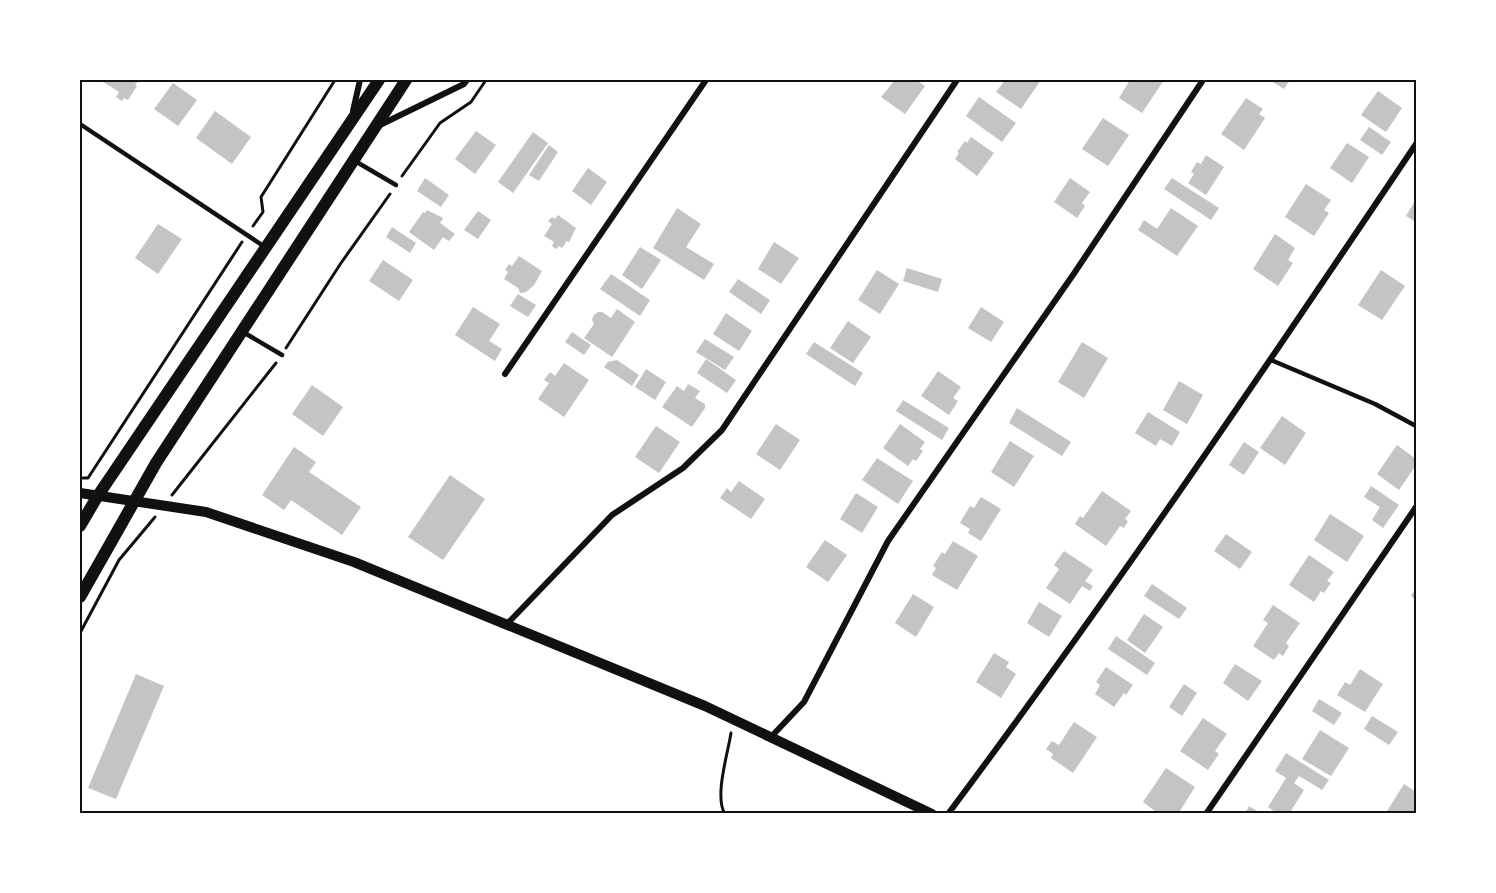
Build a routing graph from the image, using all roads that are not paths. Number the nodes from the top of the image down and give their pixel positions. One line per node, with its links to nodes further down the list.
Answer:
1 (360, 80): 8 (street)
2 (379, 80): 8 (main road)
3 (406, 80): 10 (main road)
4 (467, 80): 10 (street)
5 (706, 80): 18 (street)
6 (957, 80): 26 (street)
7 (1203, 80): 27 (street)
8 (351, 121): 14 (main road)
9 (80, 124): 14 (lane)
10 (372, 129): 12 (main road)
11 (1416, 144): 17 (street)
12 (353, 159): 13 (lane); 15 (main road)
13 (396, 185)
14 (266, 248): 21 (main road)
15 (242, 331): 16 (lane); 22 (main road)
16 (282, 355)
17 (1271, 360): 19 (lane); 29 (street)
18 (505, 374)
19 (1416, 426)
20 (80, 493): 21 (street)
21 (97, 497): 22 (street); 24 (main road)
22 (132, 501): 25 (main road); 26 (street)
23 (1416, 507): 30 (street)
24 (80, 526)
25 (80, 597)
26 (506, 625): 27 (street)
27 (771, 738): 28 (street)
28 (932, 813)
29 (948, 813)
30 (1206, 813)

